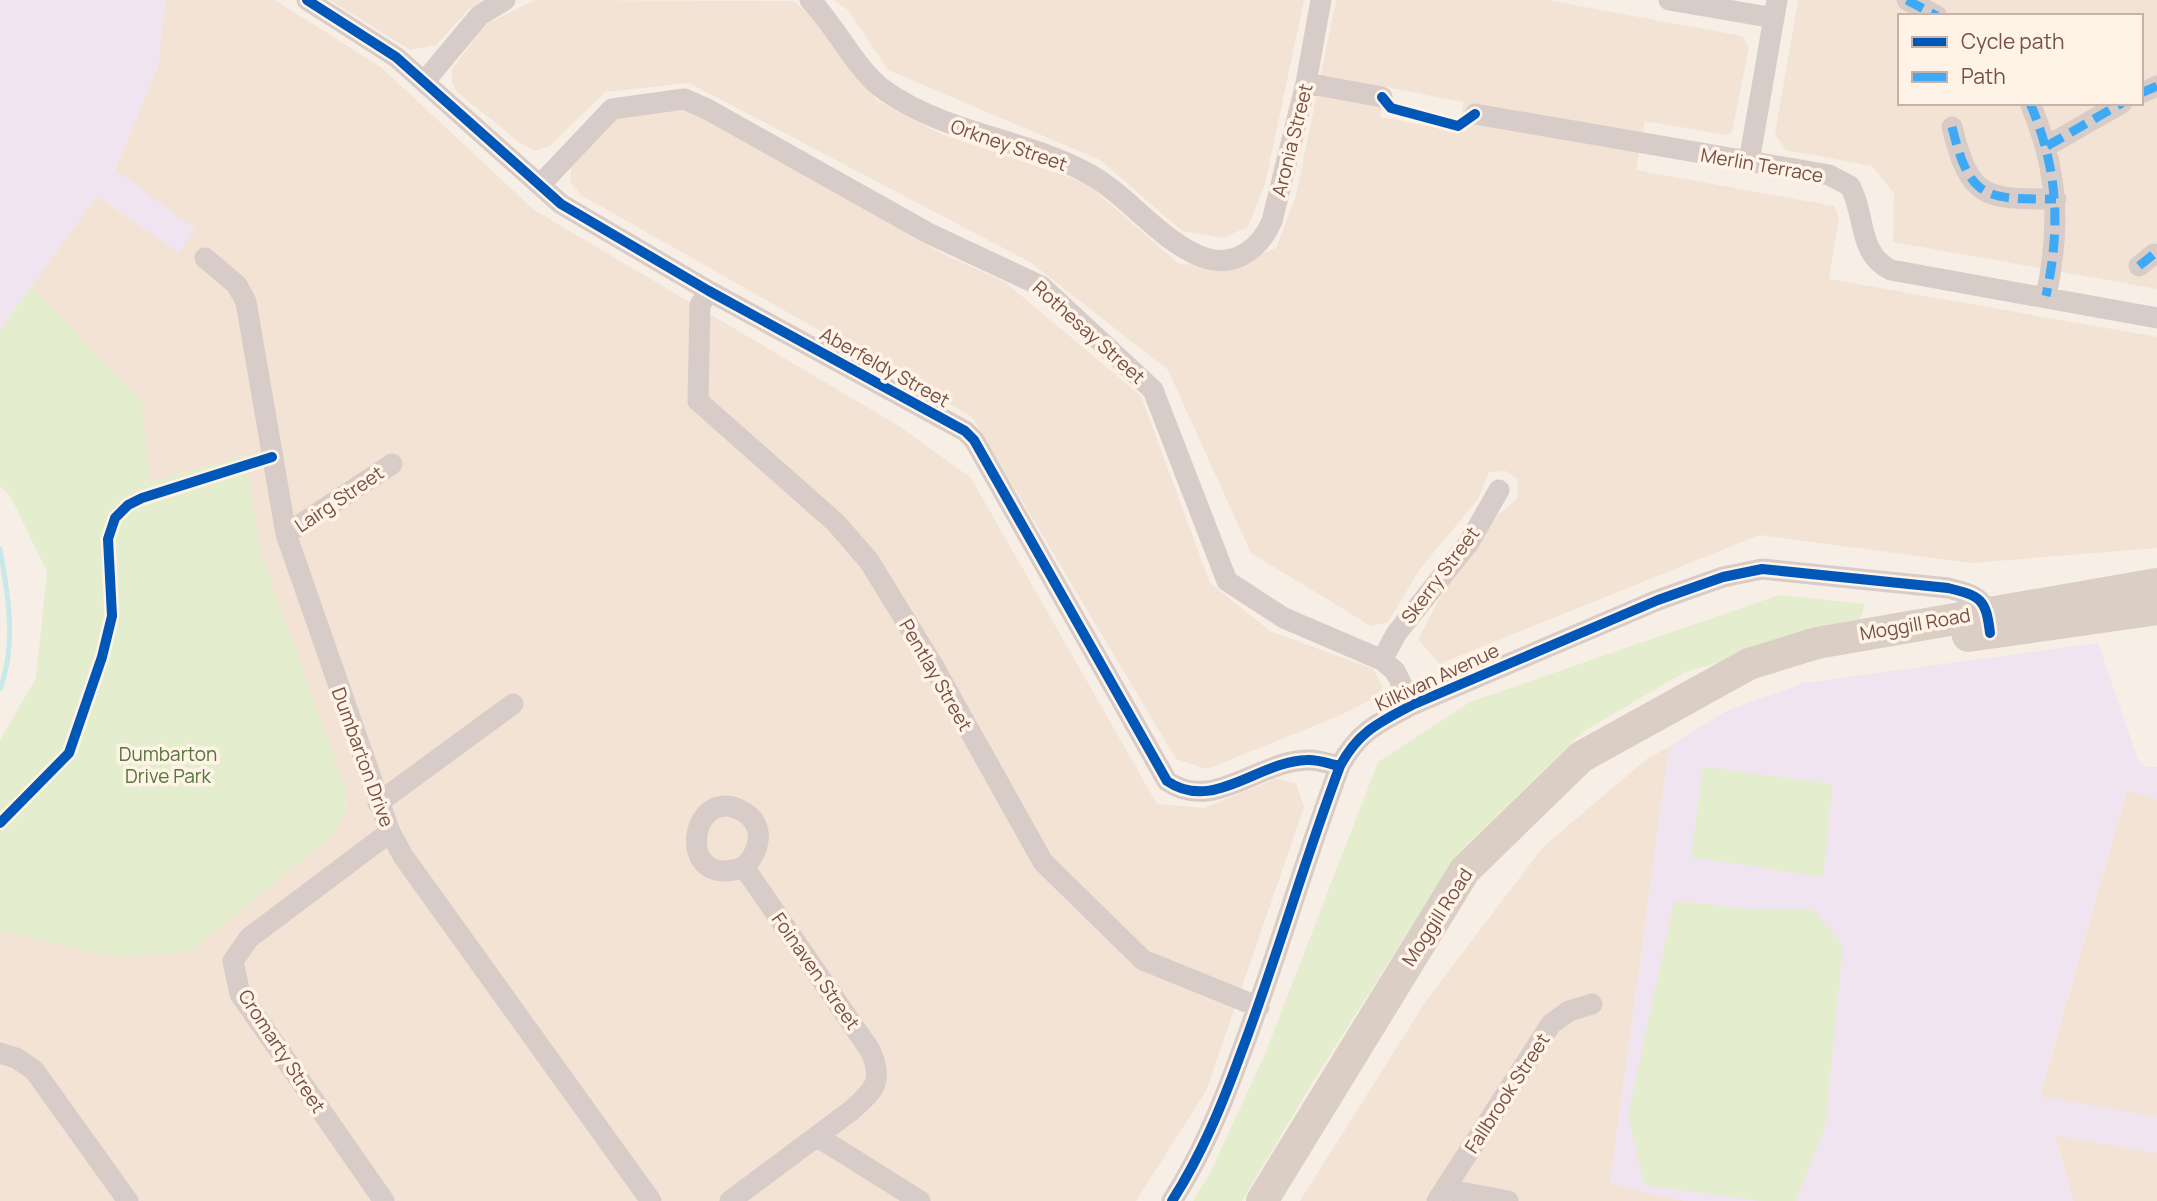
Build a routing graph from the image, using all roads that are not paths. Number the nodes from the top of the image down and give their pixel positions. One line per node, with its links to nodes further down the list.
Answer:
1 (307, 0): 9 (street, Aberfeldy Street)
2 (505, 0): 9 (street)
3 (810, 0): 21 (street, Orkney Street)
4 (1321, 0): 10 (street, Aronia Street)
5 (1669, 0): 7 (street)
6 (1901, 0): 8 (street)
7 (1776, 9): 17 (street)
8 (1932, 14)
9 (424, 82): 18 (street, Aberfeldy Street)
10 (1307, 83): 11 (street); 21 (street, Aronia Street)
11 (1382, 97)
12 (2031, 105): 16 (street)
13 (2119, 105): 16 (street)
14 (1475, 114): 17 (street, Merlin Terrace)
15 (1952, 127): 19 (street)
16 (2047, 146): 19 (street)
17 (1749, 162): 23 (street, Merlin Terrace)
18 (540, 185): 22 (street, Aberfeldy Street); 31 (street, Rothesay Street)
19 (2056, 199): 23 (street)
20 (205, 258): 27 (street, Dumbarton Drive)
21 (1231, 259)
22 (709, 290): 34 (street, Aberfeldy Street); 39 (street, Pentlay Street)
23 (2046, 296): 24 (street, Merlin Terrace)
24 (2157, 318)
25 (392, 464): 27 (street, Lairg Street)
26 (1499, 490): 31 (street, Skerry Street)
27 (286, 534): 35 (street, Dumbarton Drive)
28 (2157, 584): 30 (main road, Moggill Road)
29 (2157, 609): 30 (main road, Moggill Road)
30 (1989, 623): 33 (street, Kilkivan Avenue); 49 (main road, Moggill Road)
31 (1382, 660): 33 (street, Rothesay Street)
32 (513, 704): 35 (street)
33 (1412, 705): 34 (street, Kilkivan Avenue)
34 (1340, 766): 39 (street, Kilkivan Avenue)
35 (378, 803): 36 (street, Dumbarton Drive)
36 (390, 832): 44 (street, Cromarty Street); 45 (street, Dumbarton Drive)
37 (744, 867): 41 (street, Foinaven Street)
38 (1592, 1004): 42 (street, Fallbrook Street)
39 (1259, 1007): 48 (street, Kilkivan Avenue)
40 (0, 1053): 43 (street)
41 (818, 1137): 46 (street); 47 (street)
42 (1441, 1195): 50 (street)
43 (128, 1201)
44 (384, 1201)
45 (651, 1201)
46 (730, 1201)
47 (920, 1201)
48 (1171, 1201)
49 (1262, 1201)
50 (1508, 1201)

